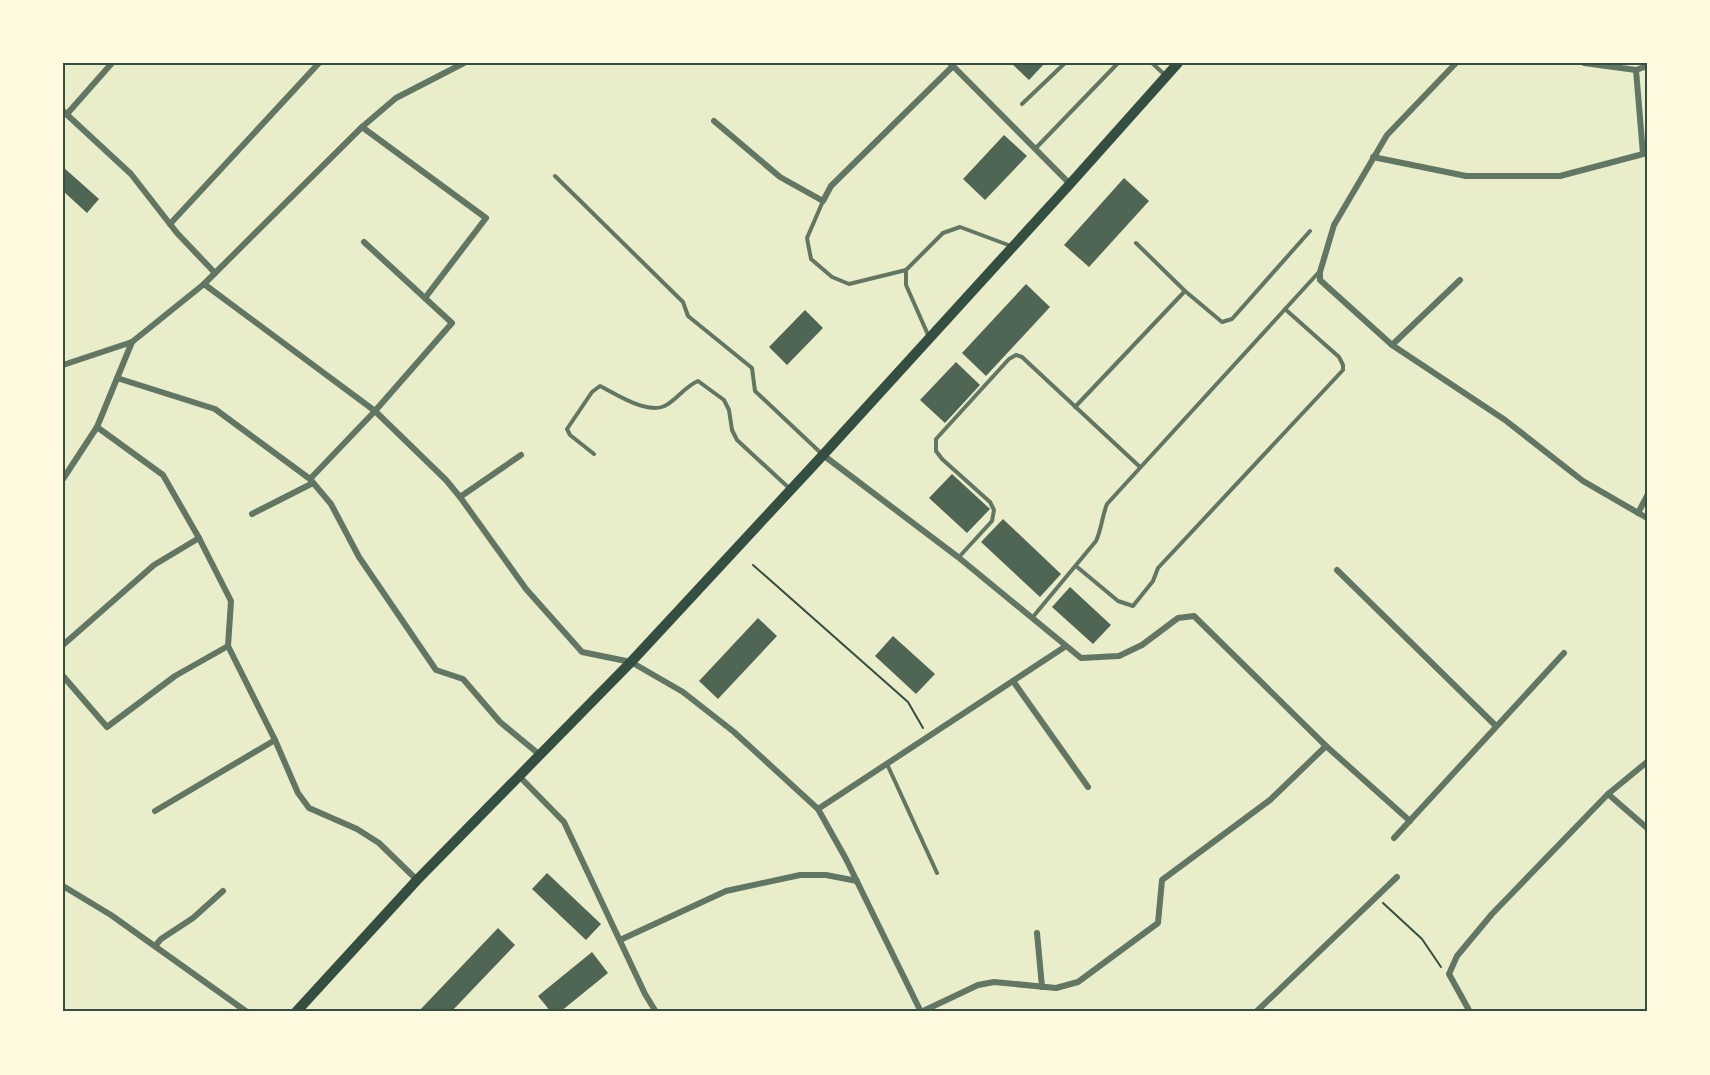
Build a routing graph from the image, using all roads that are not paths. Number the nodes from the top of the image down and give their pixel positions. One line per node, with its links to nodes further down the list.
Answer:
1 (112, 63): 15 (street)
2 (319, 63): 24 (street)
3 (464, 63): 17 (street)
4 (1065, 63): 14 (lane)
5 (1118, 63): 18 (lane)
6 (1152, 63): 13 (lane)
7 (1178, 63): 13 (main road)
8 (1456, 63): 20 (street)
9 (1584, 63): 12 (street)
10 (951, 64): 18 (street); 23 (street)
11 (1647, 66): 12 (street)
12 (1636, 70): 19 (street)
13 (1166, 76): 22 (main road)
14 (1022, 104)
15 (65, 112): 24 (street)
16 (714, 121): 23 (street)
17 (362, 127): 31 (street); 35 (street)
18 (1035, 149): 22 (street)
19 (1645, 154): 20 (street)
20 (1373, 158): 30 (street)
21 (555, 177): 47 (lane)
22 (1070, 184): 28 (main road)
23 (822, 201): 29 (lane)
24 (170, 224): 31 (street)
25 (1310, 231): 34 (lane)
26 (364, 242): 35 (street)
27 (1136, 243): 34 (lane)
28 (1013, 247): 29 (lane); 37 (main road)
29 (906, 270): 37 (lane)
30 (1320, 272): 36 (lane); 39 (street)
31 (215, 273): 33 (street)
32 (1460, 280): 39 (street)
33 (204, 284): 38 (street); 43 (street)
34 (1185, 291): 42 (lane)
35 (425, 298): 43 (street)
36 (1285, 309): 48 (lane); 59 (lane)
37 (929, 338): 47 (main road)
38 (132, 342): 40 (street); 41 (street)
39 (1392, 345): 54 (street)
40 (63, 364)
41 (117, 378): 44 (street); 50 (street)
42 (1075, 407): 48 (lane); 58 (lane)
43 (375, 411): 50 (street); 53 (street)
44 (97, 427): 49 (street); 57 (street)
45 (594, 454): 51 (lane)
46 (521, 455): 53 (street)
47 (823, 455): 51 (main road); 58 (street)
48 (1140, 467): 59 (lane)
49 (63, 479)
50 (311, 481): 55 (street); 72 (street)
51 (791, 490): 66 (main road)
52 (1647, 496): 54 (street)
53 (460, 497): 66 (street)
54 (1638, 513): 56 (street)
55 (252, 514)
56 (1647, 518)
57 (199, 538): 62 (street); 63 (street)
58 (958, 557): 61 (street)
59 (1076, 566): 61 (lane)
60 (1337, 570): 69 (street)
61 (1032, 618): 64 (street)
62 (63, 645)
63 (228, 646): 67 (street); 70 (street)
64 (1066, 646): 68 (street); 71 (street)
65 (1564, 653): 69 (street)
66 (631, 662): 72 (main road); 78 (street)
67 (63, 676)
68 (1013, 681): 74 (street); 76 (street)
69 (1496, 726): 80 (street)
70 (275, 740): 79 (street); 85 (street)
71 (1326, 746): 80 (street); 92 (street)
72 (540, 755): 75 (main road)
73 (1647, 762): 77 (street)
74 (887, 764): 78 (street); 83 (lane)
75 (519, 776): 85 (main road); 90 (street)
76 (1088, 788)
77 (1608, 794): 81 (street); 98 (street)
78 (818, 809): 86 (street)
79 (155, 811)
80 (1410, 821): 82 (street)
81 (1647, 828)
82 (1394, 838)
83 (938, 873)
84 (1397, 877): 97 (street)
85 (417, 880): 94 (main road)
86 (857, 881): 90 (street); 96 (street)
87 (63, 886): 91 (street)
88 (223, 891): 91 (street)
89 (1037, 933): 92 (street)
90 (620, 940): 95 (street)
91 (155, 946): 93 (street)
92 (1042, 987): 96 (street)
93 (247, 1012)
94 (296, 1012)
95 (656, 1012)
96 (921, 1012)
97 (1256, 1012)
98 (1470, 1012)

